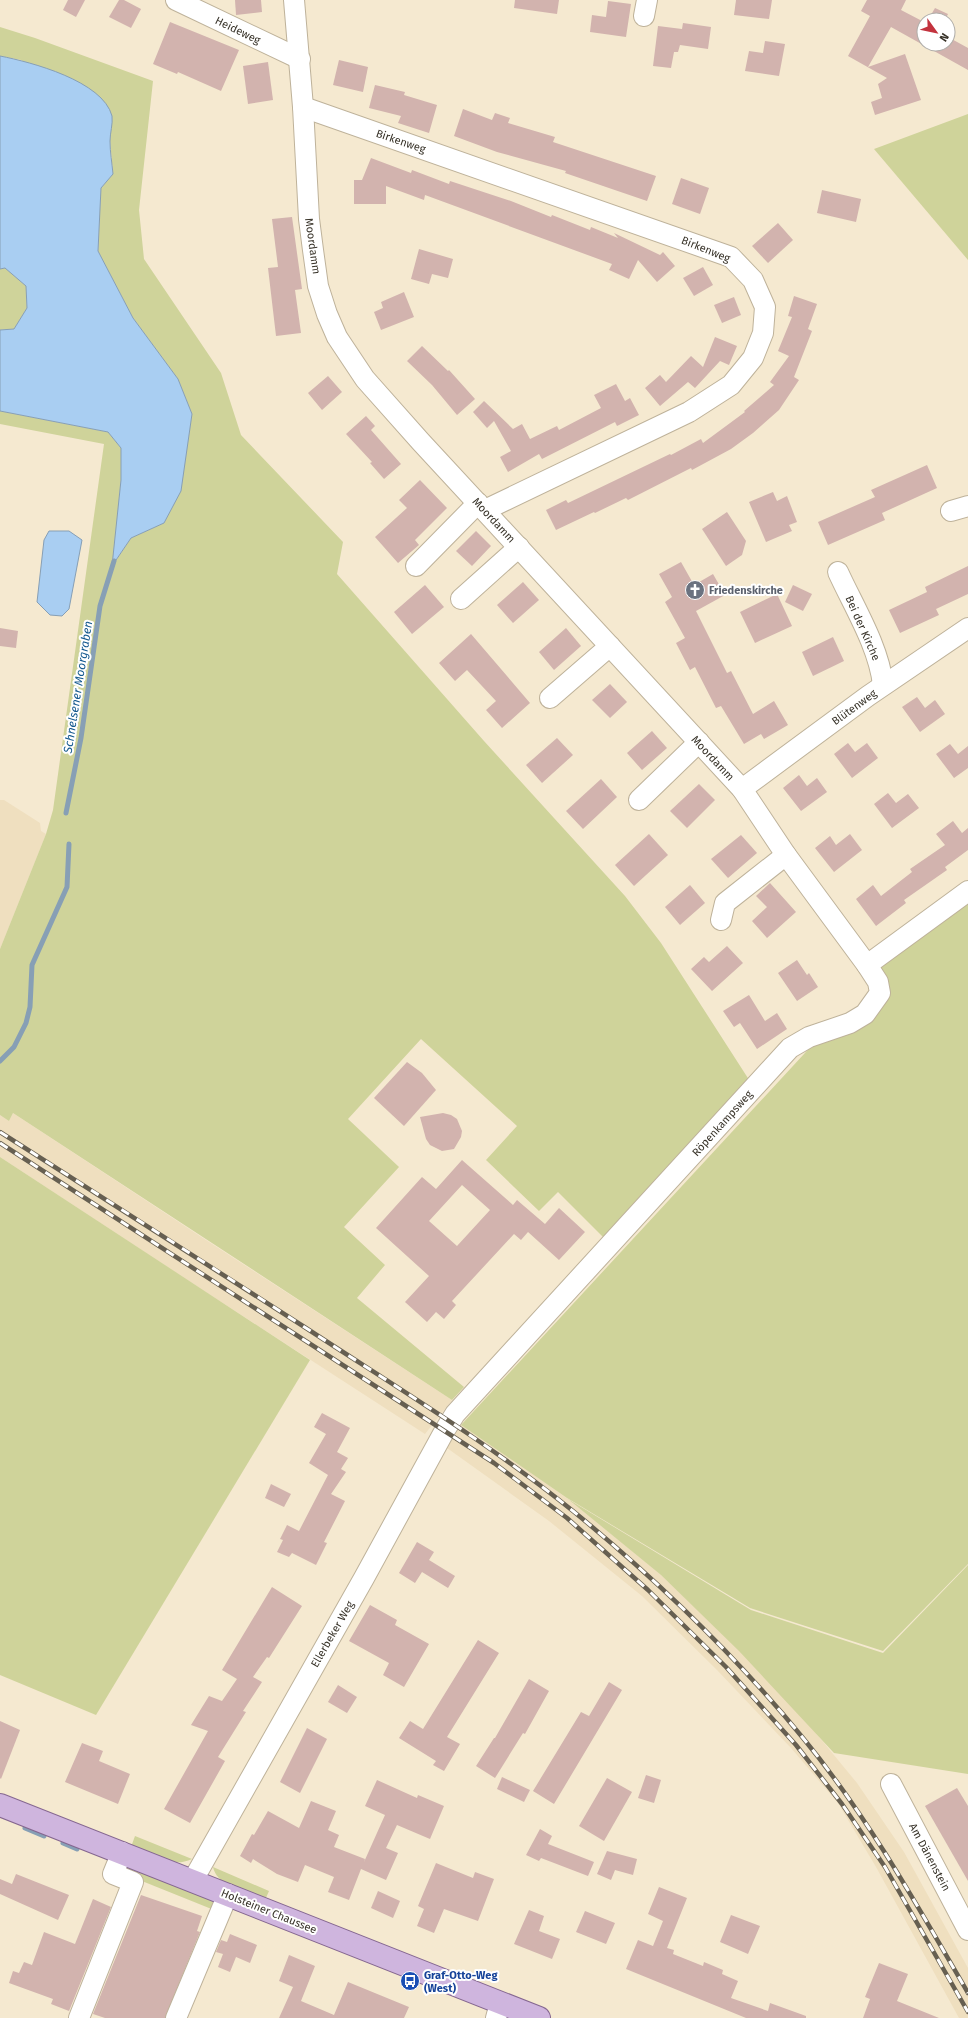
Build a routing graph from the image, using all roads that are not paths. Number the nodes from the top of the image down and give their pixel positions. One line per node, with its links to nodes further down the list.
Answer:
1 (176, 0): 3 (street, Heideweg)
2 (294, 0): 3 (street, Moordamm)
3 (300, 59): 4 (street, Moordamm)
4 (303, 107): 5 (street, Moordamm); 5 (street, Birkenweg)
5 (482, 506): 6 (street, Moordamm); 7 (street, Birkenweg)
6 (519, 547): 9 (street); 11 (street, Moordamm)
7 (416, 566)
8 (838, 572): 12 (street, Bei der Kirche)
9 (461, 599)
10 (968, 628): 12 (street, Blütenweg)
11 (610, 646): 13 (street); 14 (street, Moordamm)
12 (883, 685): 15 (street, Blütenweg)
13 (550, 698)
14 (699, 742): 15 (street, Moordamm); 16 (street)
15 (742, 788): 17 (street, Moordamm)
16 (639, 800)
17 (786, 855): 19 (street); 20 (street, Moordamm)
18 (968, 891): 20 (street)
19 (722, 920)
20 (867, 965): 21 (street, Röpenkampsweg)
21 (475, 1392): 25 (street, Ellerbeker Weg)
22 (891, 1784): 27 (street, Am Dänenstein)
23 (0, 1805): 24 (main road, Holsteiner Chaussee)
24 (122, 1852): 25 (main road, Holsteiner Chaussee); 29 (street)
25 (193, 1880): 26 (main road, Holsteiner Chaussee)
26 (228, 1894): 28 (main road, Holsteiner Chaussee); 30 (street)
27 (968, 1930)
28 (498, 2010): 31 (main road, Holsteiner Chaussee)
29 (79, 2018)
30 (176, 2018)
31 (539, 2018)

